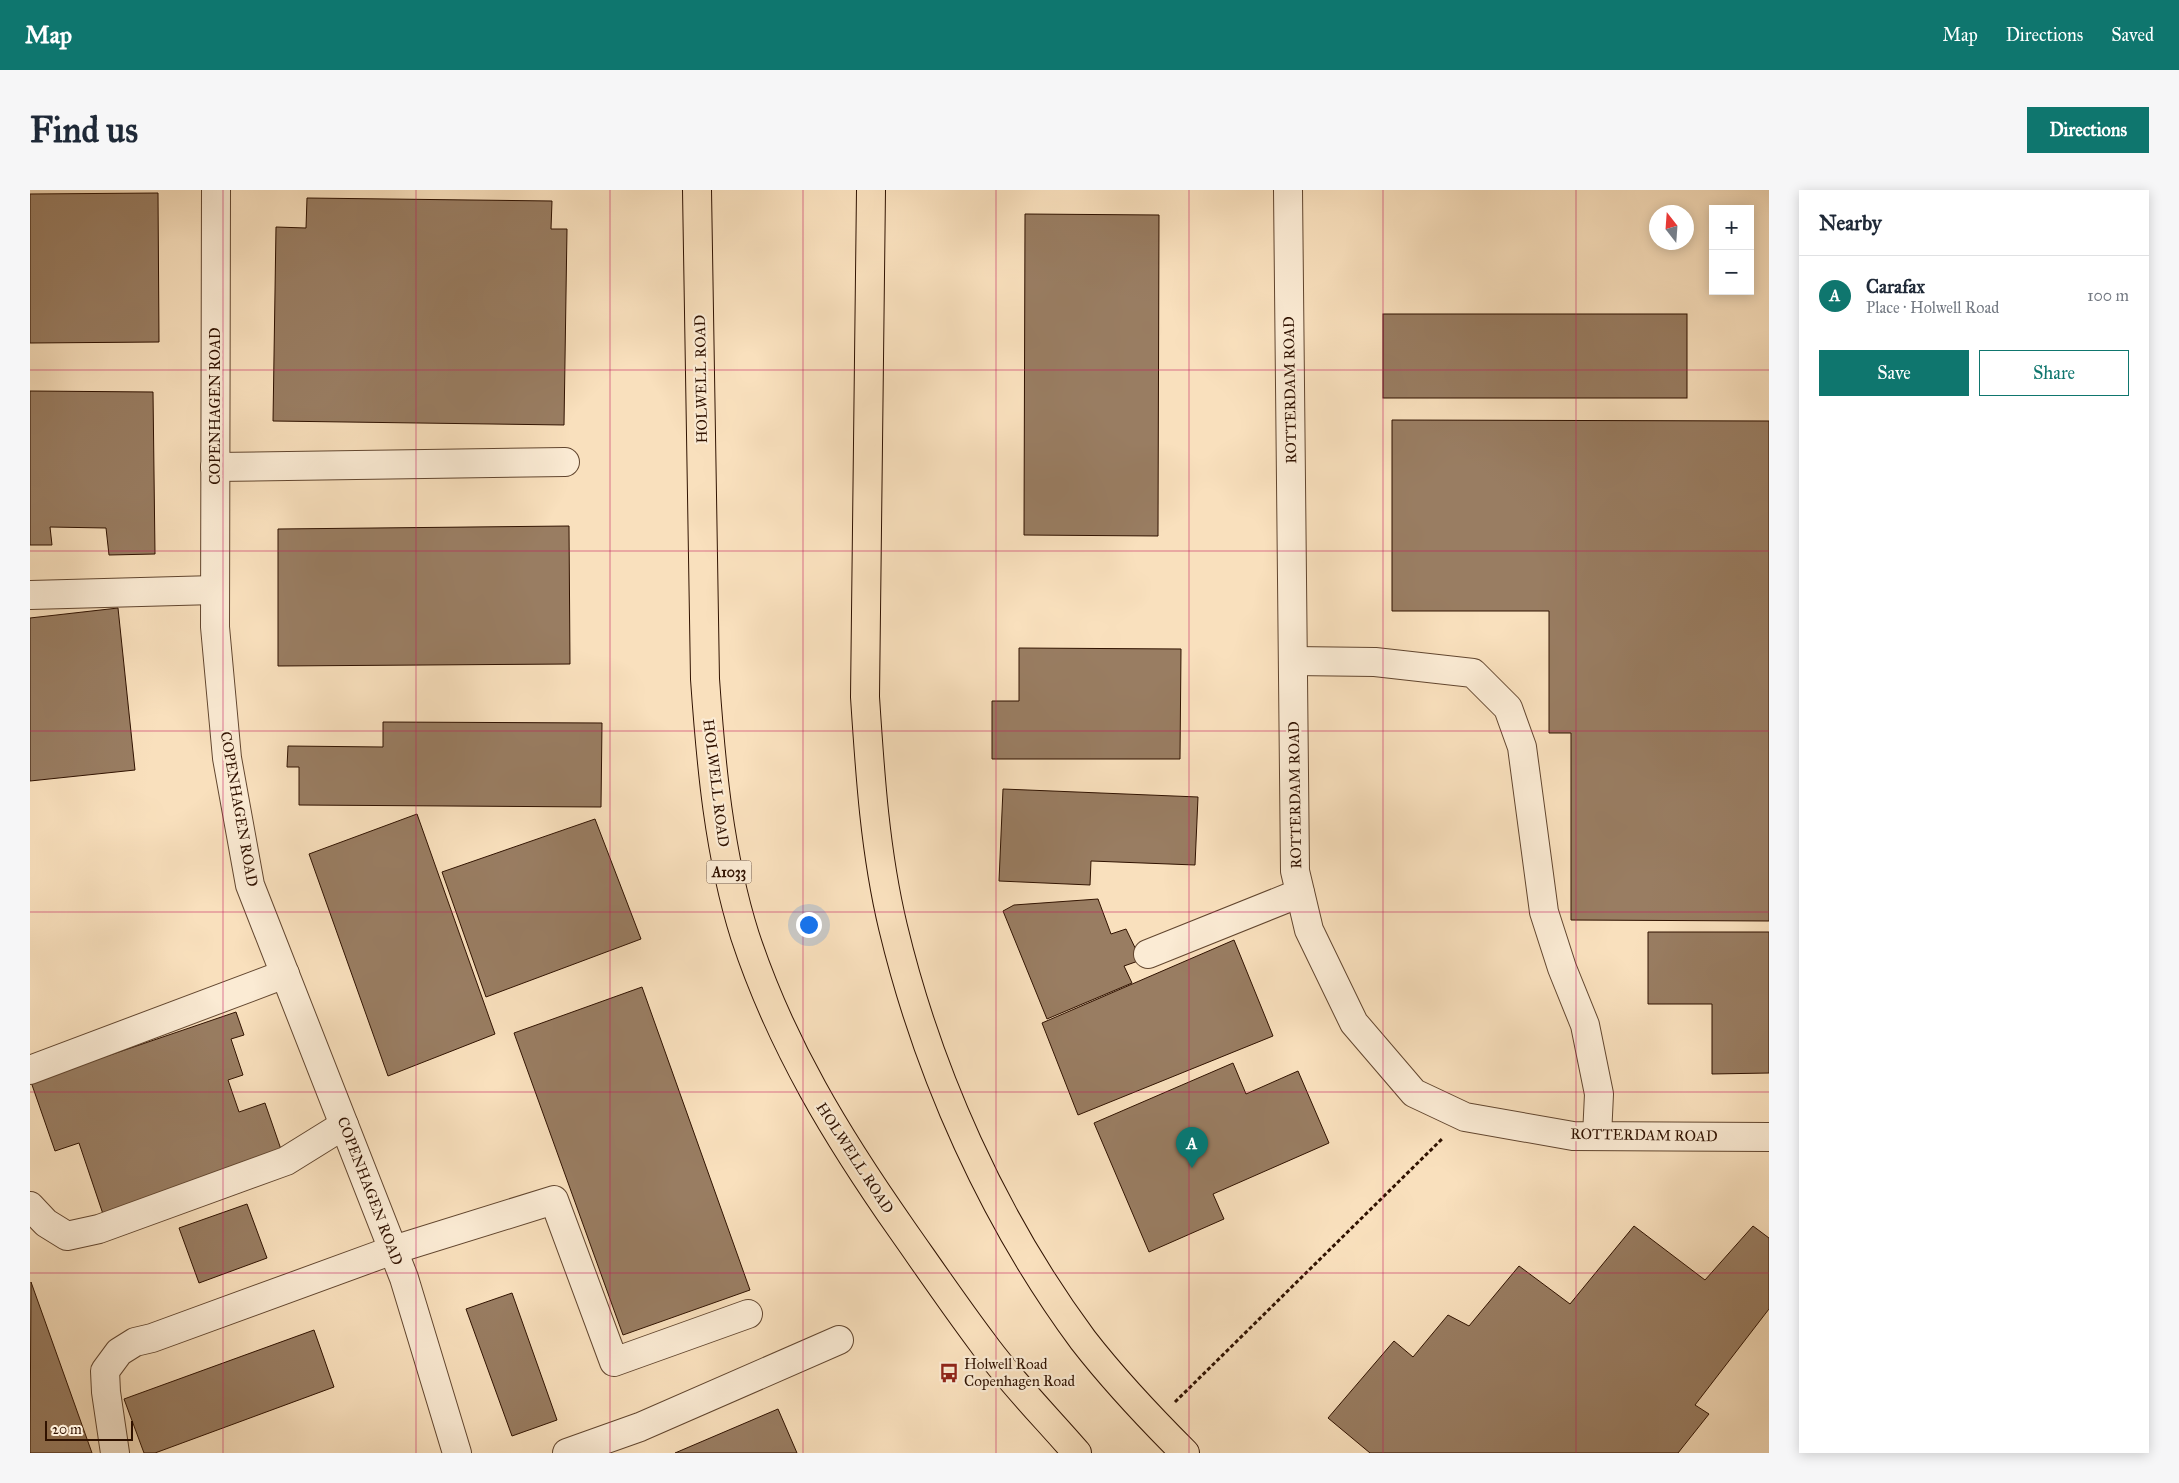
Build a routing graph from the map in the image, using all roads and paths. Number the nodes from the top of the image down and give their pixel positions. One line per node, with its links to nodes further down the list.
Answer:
1 (216, 190): 6 (street, COPENHAGEN ROAD)
2 (697, 190): 26 (highway, HOLWELL ROAD / A1033)
3 (871, 190): 27 (highway)
4 (1288, 190): 9 (street, ROTTERDAM ROAD)
5 (565, 462): 6 (street)
6 (215, 466): 7 (street, COPENHAGEN ROAD)
7 (215, 590): 8 (street); 12 (street, COPENHAGEN ROAD)
8 (30, 595)
9 (1293, 661): 10 (street, ROTTERDAM ROAD); 16 (street)
10 (1300, 893): 11 (street); 14 (street, ROTTERDAM ROAD)
11 (1148, 954)
12 (285, 974): 13 (street); 15 (street, COPENHAGEN ROAD)
13 (30, 1070)
14 (1465, 1117): 16 (street, ROTTERDAM ROAD); 22 (path)
15 (344, 1125): 18 (street); 19 (street, COPENHAGEN ROAD)
16 (1597, 1136): 17 (street, ROTTERDAM ROAD)
17 (1769, 1137)
18 (30, 1206)
19 (393, 1250): 20 (street); 23 (street); 24 (street, COPENHAGEN ROAD)
20 (748, 1314)
21 (839, 1340): 25 (street)
22 (1174, 1403)
23 (115, 1453)
24 (457, 1453)
25 (567, 1453)
26 (1077, 1453)
27 (1185, 1453)

